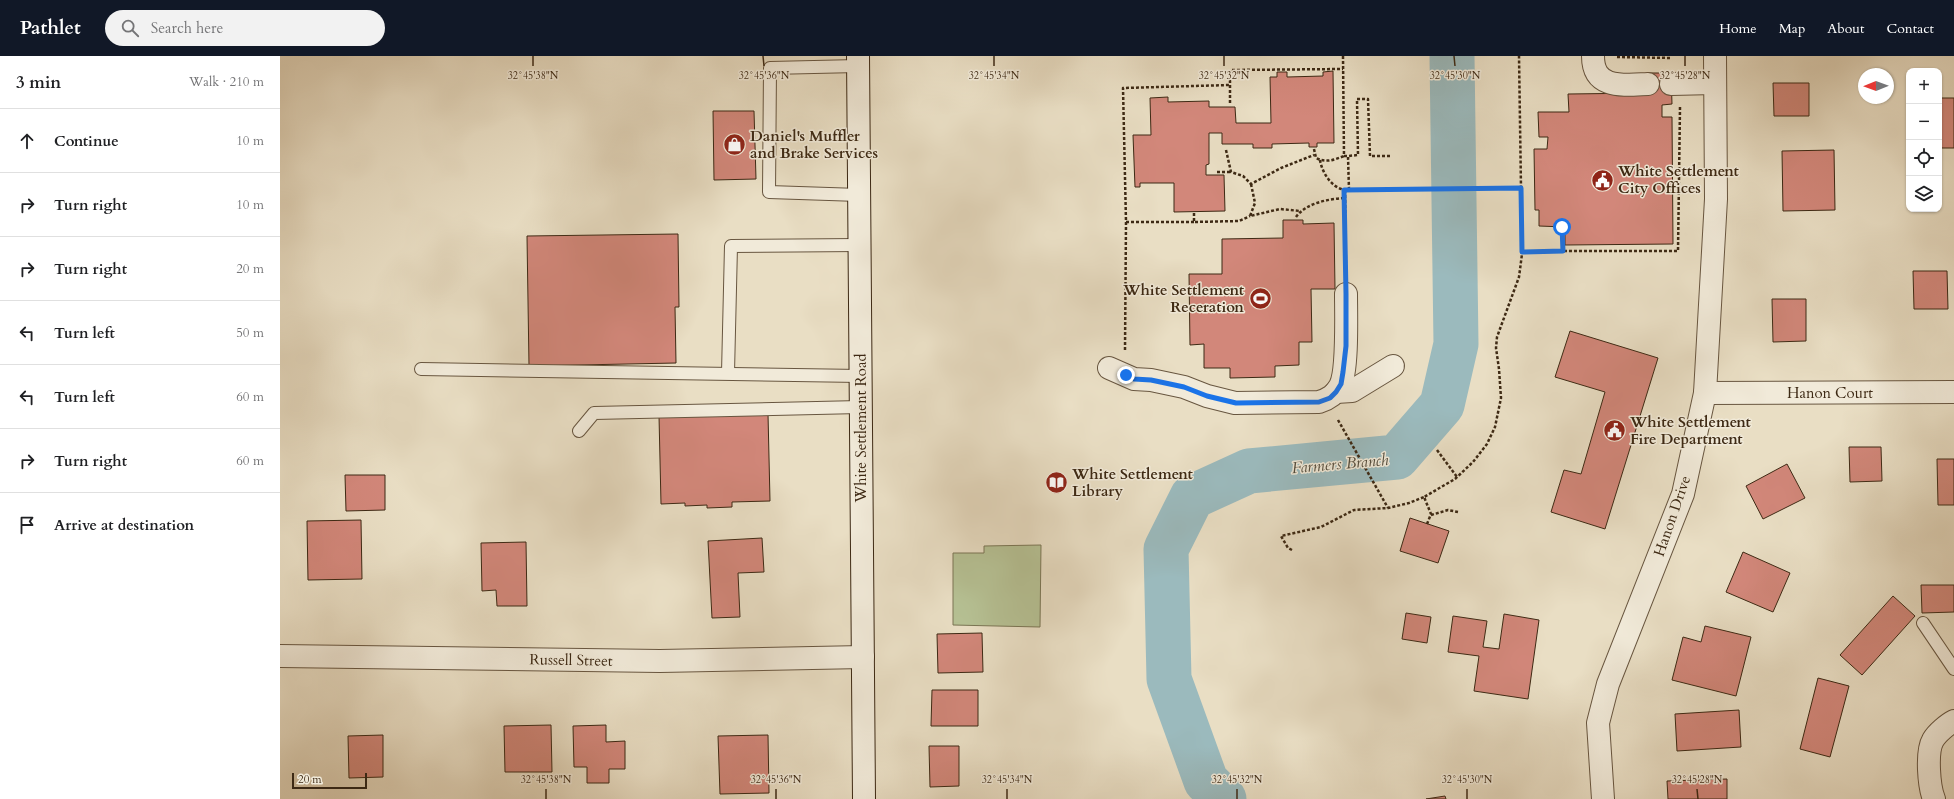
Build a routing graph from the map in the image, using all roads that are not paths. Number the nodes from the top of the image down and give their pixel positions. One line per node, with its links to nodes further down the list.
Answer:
1 (1593, 56): 5 (street)
2 (1715, 56): 4 (street, Hanon Drive)
3 (858, 61): 7 (street, White Settlement Road); 7 (lane)
4 (1715, 83): 6 (street); 17 (street, Hanon Drive)
5 (1648, 84)
6 (1676, 84)
7 (859, 195): 8 (street, White Settlement Road)
8 (859, 245): 13 (lane); 14 (street, White Settlement Road)
9 (1346, 294): 15 (street)
10 (1117, 362): 15 (street)
11 (1393, 366): 15 (street)
12 (421, 369): 13 (lane)
13 (728, 373): 14 (lane)
14 (860, 376): 18 (street, White Settlement Road)
15 (1336, 392)
16 (1954, 392): 17 (street, Hanon Court)
17 (1705, 394): 26 (street, Hanon Drive)
18 (860, 407): 19 (lane); 22 (street, White Settlement Road)
19 (579, 431)
20 (1923, 623): 23 (lane)
21 (280, 656): 22 (street, Russell Street)
22 (863, 657): 25 (street, White Settlement Road)
23 (1954, 669)
24 (1954, 720): 27 (street)
25 (864, 799)
26 (1603, 799)
27 (1934, 799)

